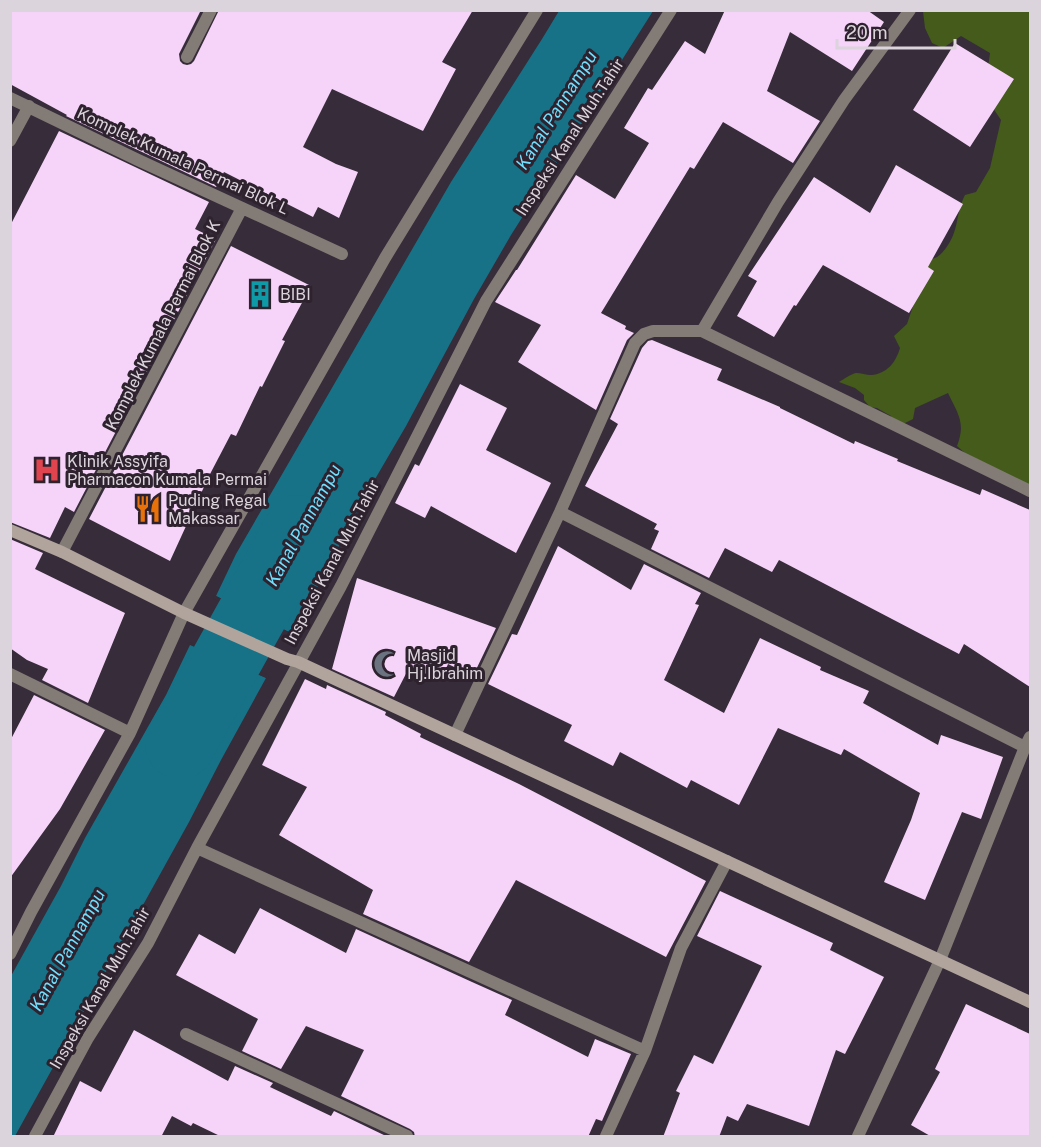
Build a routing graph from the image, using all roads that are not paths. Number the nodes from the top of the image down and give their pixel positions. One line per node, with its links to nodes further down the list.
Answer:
1 (211, 10): 5 (street)
2 (537, 10): 16 (street)
3 (671, 10): 17 (street, Inspeksi Kanal Muh.Tahir)
4 (910, 10): 11 (street)
5 (188, 57)
6 (10, 98): 7 (street, Komplek Kumala Permai Blok L)
7 (28, 106): 8 (street); 9 (street, Komplek Kumala Permai Blok L)
8 (10, 141)
9 (242, 208): 10 (street, Komplek Kumala Permai Blok L); 15 (street, Komplek Kumala Permai Blok K)
10 (342, 254)
11 (702, 332): 12 (street); 13 (street)
12 (1030, 491)
13 (560, 512): 20 (street); 21 (street)
14 (10, 530): 15 (street)
15 (62, 552): 16 (street)
16 (184, 613): 17 (street); 19 (street)
17 (293, 660): 20 (street); 22 (street, Inspeksi Kanal Muh.Tahir)
18 (10, 674): 19 (street)
19 (130, 733): 24 (street)
20 (455, 735): 23 (street)
21 (1028, 742): 25 (street)
22 (197, 848): 28 (street); 29 (street, Inspeksi Kanal Muh.Tahir)
23 (727, 861): 25 (street); 28 (street)
24 (10, 954)
25 (940, 960): 26 (street); 32 (street)
26 (1030, 1002)
27 (186, 1034): 30 (street)
28 (645, 1051): 31 (street)
29 (35, 1137)
30 (407, 1137)
31 (606, 1137)
32 (858, 1137)

